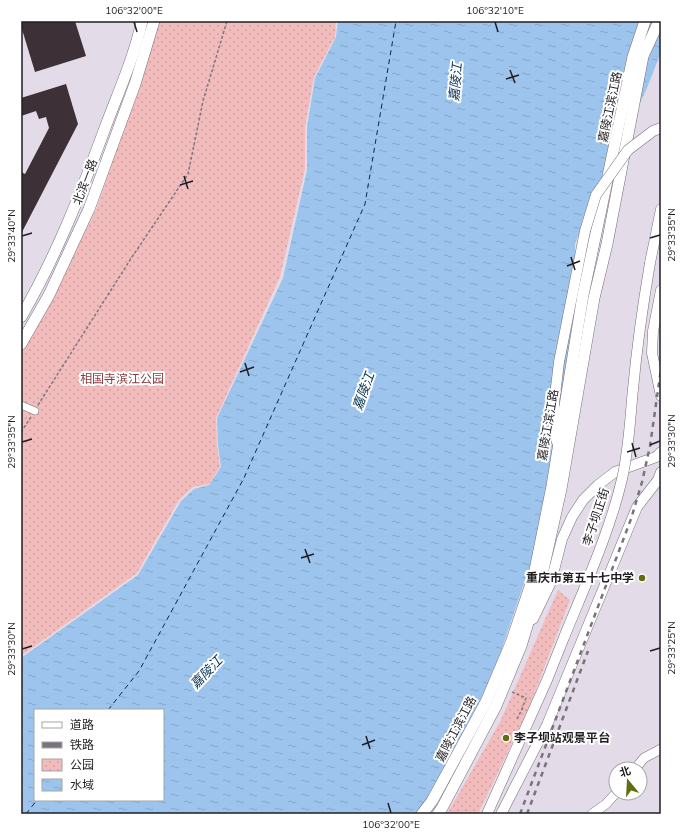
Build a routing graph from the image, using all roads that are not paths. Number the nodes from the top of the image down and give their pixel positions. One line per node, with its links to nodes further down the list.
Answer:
1 (142, 21): 8 (main road, 北滨一路)
2 (154, 21): 9 (main road, 北滨一路)
3 (645, 21): 13 (main road, 嘉陵江滨江路, bridge)
4 (659, 21): 16 (main road, 嘉陵江滨江路, bridge)
5 (661, 128): 13 (main road, bridge)
6 (661, 209): 22 (main road, 李子坝正街, bridge)
7 (661, 290): 10 (main road)
8 (21, 317)
9 (21, 344)
10 (661, 396)
11 (21, 406): 12 (street)
12 (35, 411)
13 (557, 450): 20 (main road, 嘉陵江滨江路)
14 (659, 455): 16 (main road)
15 (661, 472): 23 (main road)
16 (521, 646): 21 (main road, 嘉陵江滨江路)
17 (661, 749): 18 (street)
18 (642, 761)
19 (608, 801): 24 (street)
20 (422, 814)
21 (438, 814)
22 (487, 814)
23 (501, 814)
24 (592, 814)

